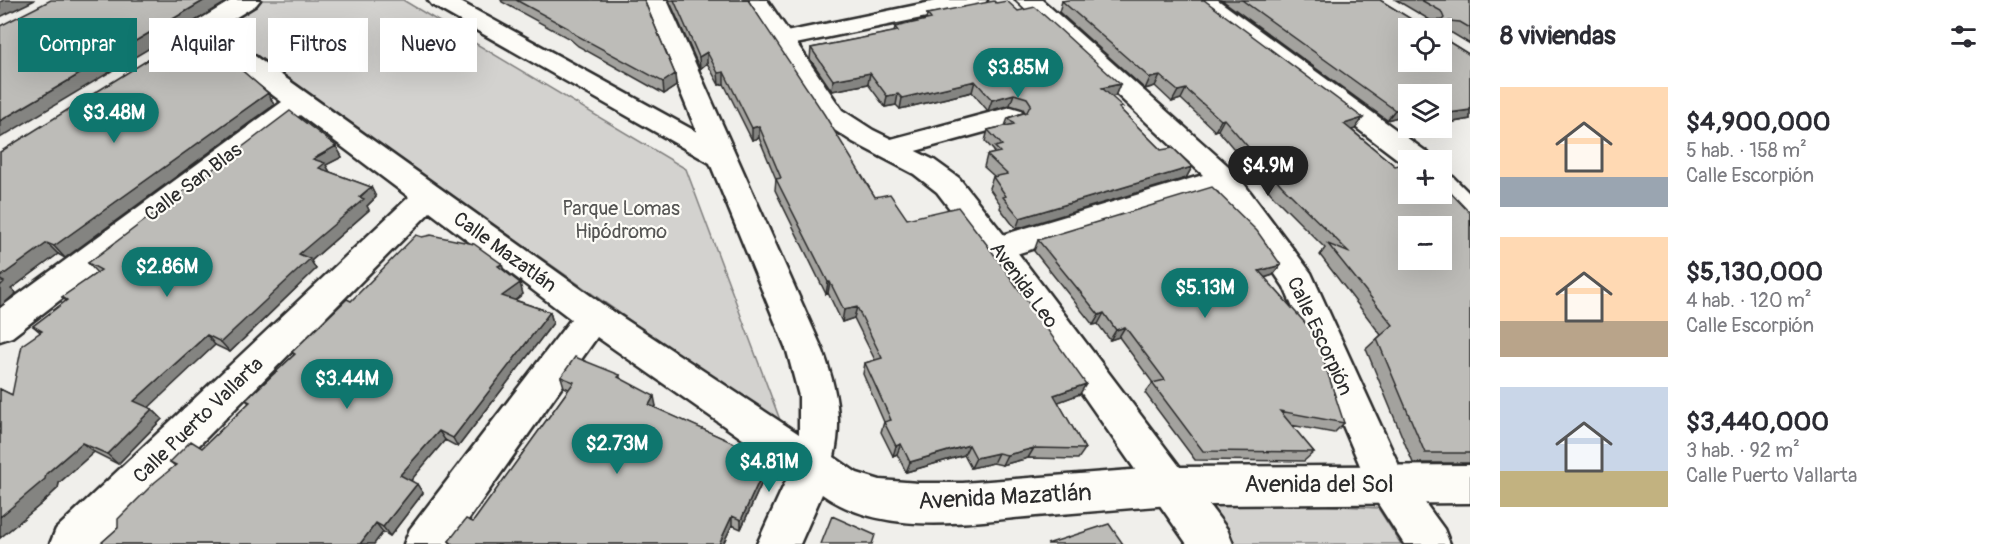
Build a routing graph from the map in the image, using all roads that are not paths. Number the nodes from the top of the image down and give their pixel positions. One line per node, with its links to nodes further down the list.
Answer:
1 (248, 0): 8 (street)
2 (440, 0): 15 (street)
3 (655, 0): 15 (street)
4 (755, 0): 9 (street, Avenida Leo)
5 (975, 0): 9 (street)
6 (1028, 0): 16 (street, Calle Escorpión)
7 (1203, 0): 14 (street)
8 (219, 18)
9 (781, 40): 13 (street, Avenida Leo)
10 (256, 70): 11 (street, Calle Mazatlán)
11 (299, 102): 18 (street, Calle Mazatlán); 22 (street, Calle San Blas)
12 (1011, 116): 13 (street)
13 (890, 149): 20 (street, Avenida Leo)
14 (1406, 150)
15 (723, 158): 23 (street)
16 (1225, 179): 20 (street); 24 (street, Calle Escorpión)
17 (1452, 194): 19 (street)
18 (429, 196): 21 (street, Calle Mazatlán); 27 (street, Calle Puerto Vallarta)
19 (1470, 213)
20 (997, 248): 26 (street, Avenida Leo)
21 (593, 316): 23 (street, Calle Mazatlán); 28 (street)
22 (0, 327)
23 (813, 467): 26 (street, Avenida Mazatlán); 29 (street)
24 (1387, 483): 25 (street, Avenida del Sol); 26 (street, Avenida del Sol); 31 (street, Calle Escorpión)
25 (1470, 484)
26 (1169, 486): 30 (street, Avenida Leo)
27 (71, 544)
28 (425, 544)
29 (778, 544)
30 (1212, 544)
31 (1429, 544)

